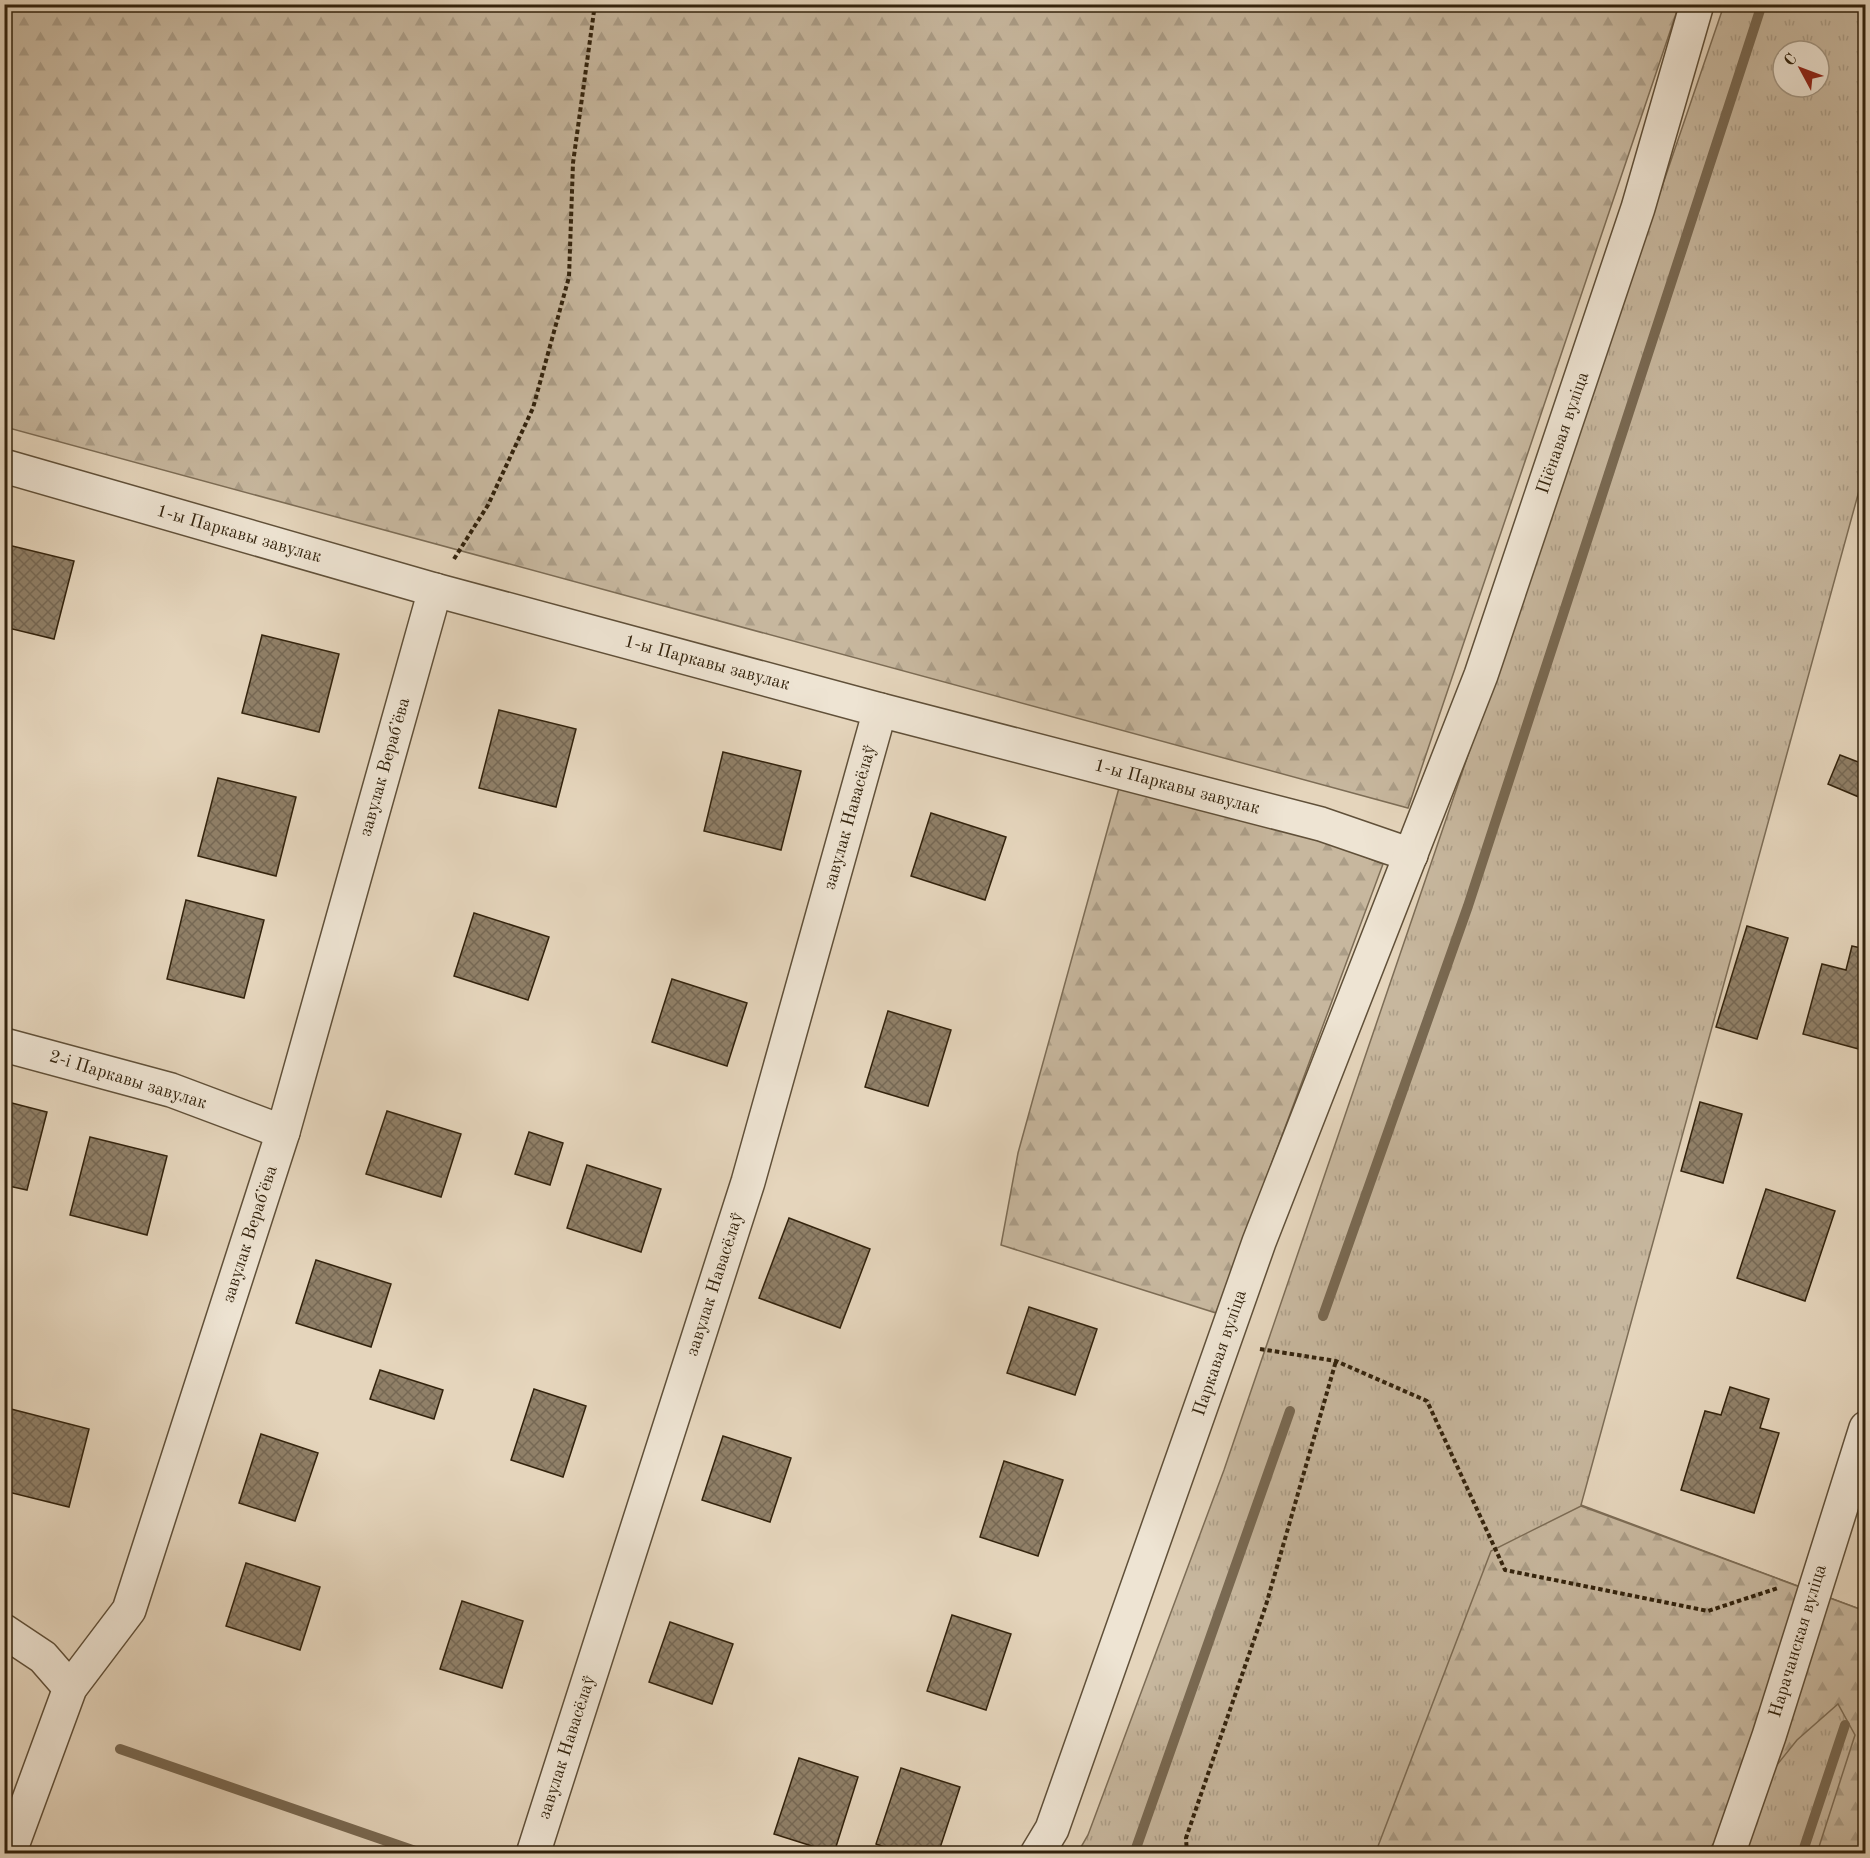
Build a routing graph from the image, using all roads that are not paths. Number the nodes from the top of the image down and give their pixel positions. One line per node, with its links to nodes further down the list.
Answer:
1 (1697, 4): 5 (street, Піёнавая вуліца)
2 (4, 466): 3 (street, 1-ы Паркавы завулак)
3 (435, 590): 4 (street, 1-ы Паркавы завулак); 7 (street, завулак Верабʼёва)
4 (880, 710): 5 (street, 1-ы Паркавы завулак); 12 (street, завулак Навасёлаў)
5 (1411, 855): 13 (street, Паркавая вуліца)
6 (4, 1045): 7 (street, 2-і Паркавы завулак)
7 (283, 1132): 10 (street, завулак Верабʼёва)
8 (1866, 1428): 14 (street, Нарачанская вуліца)
9 (4, 1631): 10 (street)
10 (70, 1688): 11 (street, завулак Верабʼёва)
11 (10, 1852)
12 (533, 1854)
13 (1037, 1854)
14 (1728, 1854)

